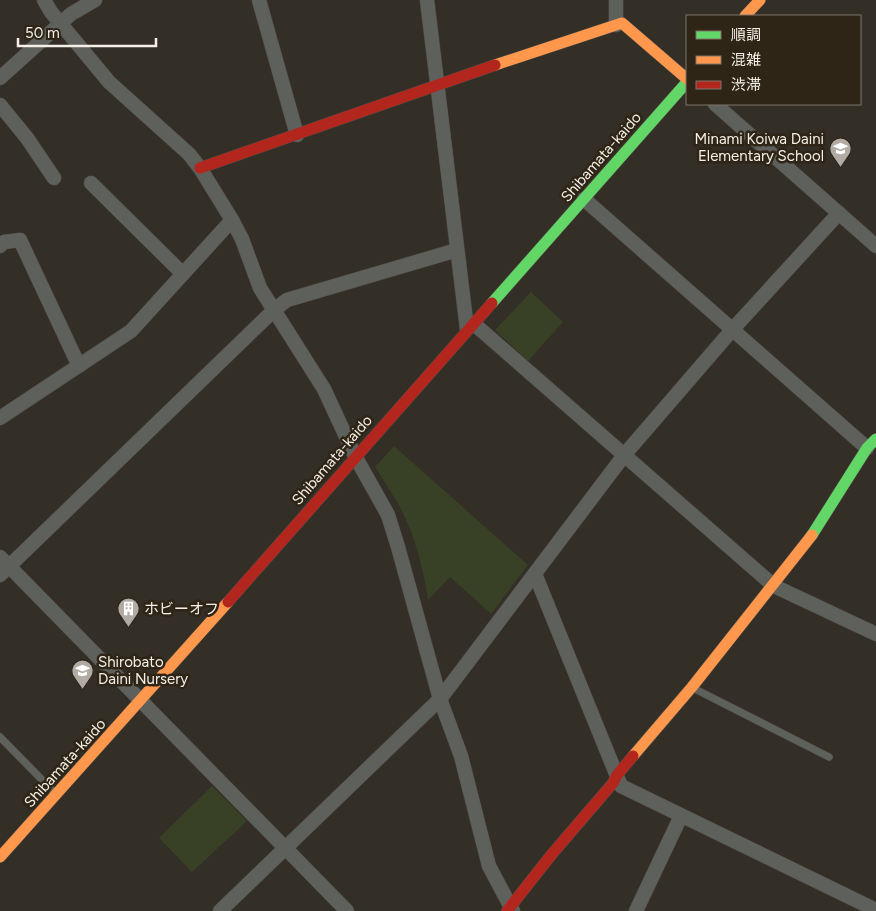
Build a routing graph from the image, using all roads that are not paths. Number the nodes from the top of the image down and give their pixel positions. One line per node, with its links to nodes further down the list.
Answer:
1 (44, 0): 8 (street)
2 (95, 0): 8 (street)
3 (259, 0): 16 (street)
4 (427, 0): 13 (street)
5 (616, 0): 9 (street)
6 (760, 0): 7 (street)
7 (747, 15)
8 (61, 24): 10 (street); 17 (street)
9 (616, 25): 11 (street); 13 (street)
10 (0, 78)
11 (686, 80)
12 (686, 82): 20 (street, Shibamata-kaido)
13 (438, 84): 16 (street); 25 (street)
14 (716, 105): 21 (street)
15 (0, 106): 18 (street)
16 (297, 135): 17 (street)
17 (200, 168): 22 (street)
18 (54, 178)
19 (91, 184): 26 (street)
20 (584, 199): 28 (street, Shibamata-kaido); 29 (street)
21 (838, 213): 24 (street); 29 (street)
22 (232, 220): 26 (street); 27 (street)
23 (0, 246): 30 (street)
24 (876, 246)
25 (457, 250): 27 (street); 28 (street)
26 (183, 274): 30 (street)
27 (274, 310): 34 (street); 35 (street)
28 (470, 326): 33 (street); 34 (street, Shibamata-kaido)
29 (732, 330): 32 (street); 33 (street)
30 (79, 366): 31 (street)
31 (0, 418)
32 (873, 444): 37 (street)
33 (625, 454): 36 (street); 37 (street)
34 (355, 456): 40 (street); 41 (street, Shibamata-kaido)
35 (3, 566): 41 (street)
36 (535, 574): 40 (street); 44 (street)
37 (774, 586): 38 (street); 39 (street)
38 (876, 634)
39 (692, 688): 43 (lane); 44 (street)
40 (440, 699): 47 (street); 49 (street)
41 (141, 700): 45 (street, Shibamata-kaido); 47 (street)
42 (0, 737): 45 (lane)
43 (829, 757)
44 (617, 775): 46 (street); 49 (street)
45 (57, 795): 48 (street, Shibamata-kaido)
46 (681, 816): 50 (street); 53 (street)
47 (285, 848): 51 (street); 52 (street)
48 (0, 857)
49 (510, 910)
50 (876, 910)
51 (220, 911)
52 (348, 911)
53 (636, 911)

